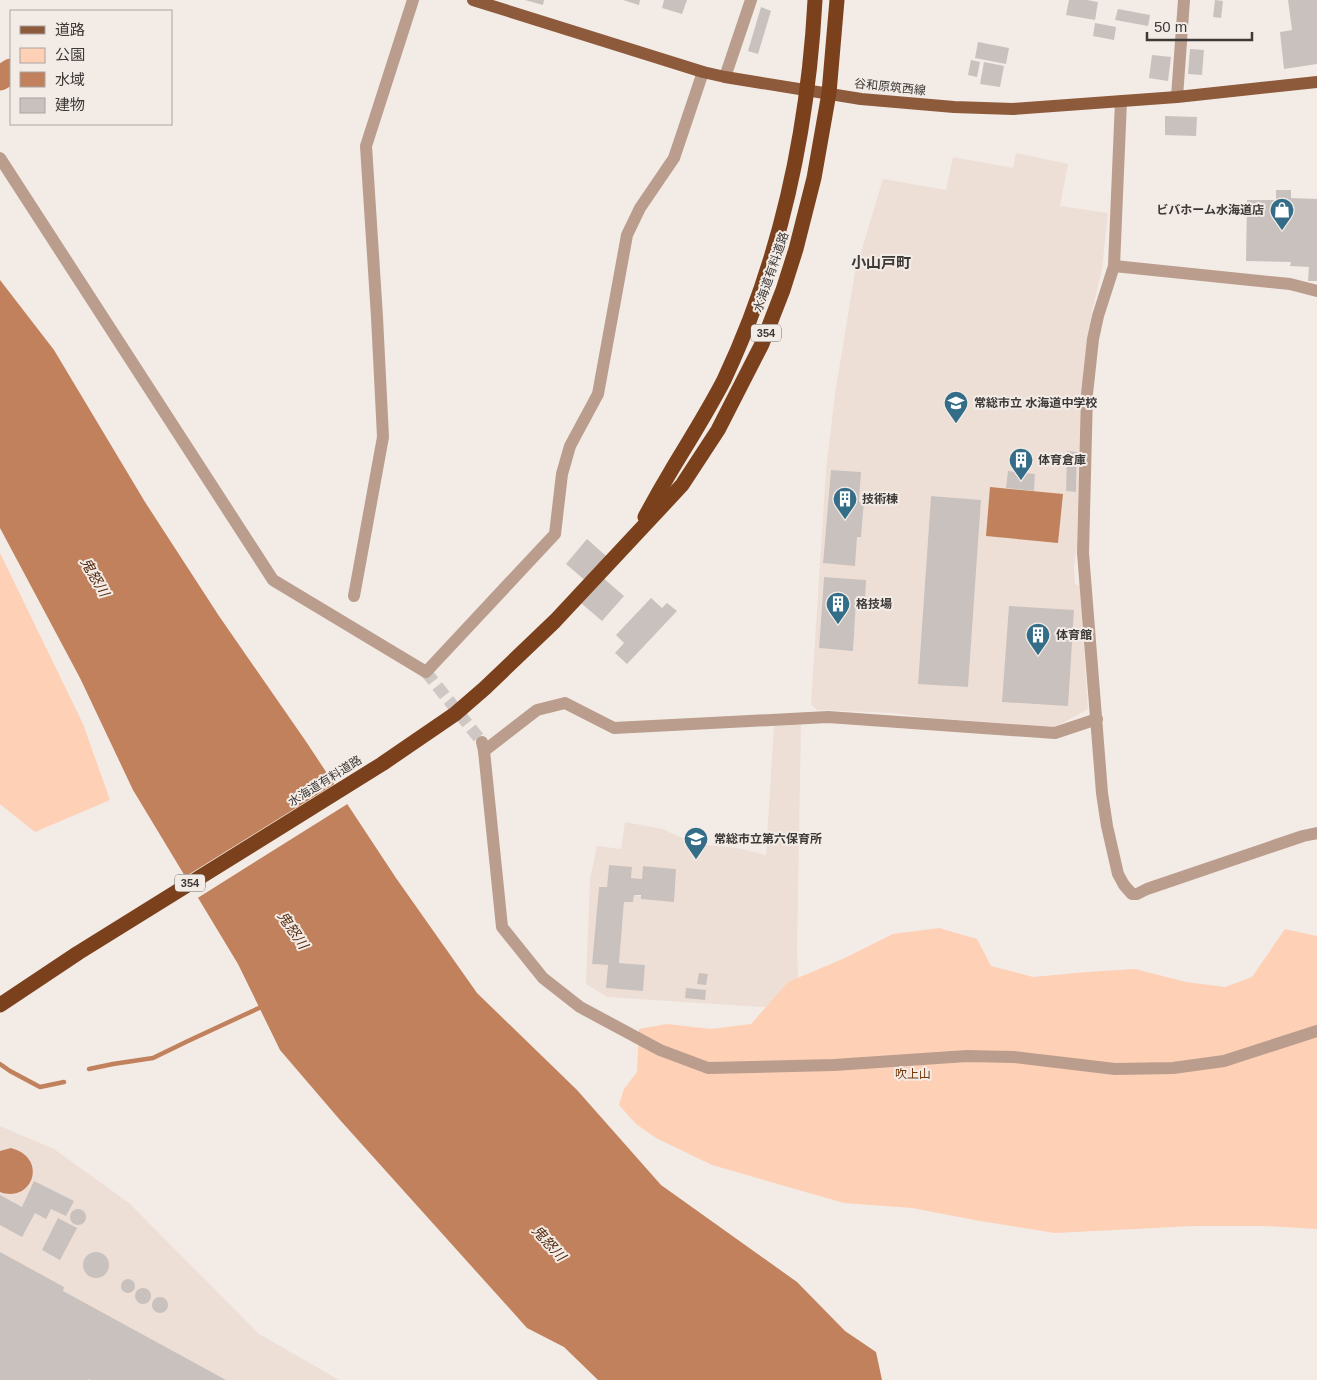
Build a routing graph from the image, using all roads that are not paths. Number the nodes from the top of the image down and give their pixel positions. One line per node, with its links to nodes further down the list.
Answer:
1 (413, 0): 18 (street)
2 (473, 0): 7 (main road, 谷和原筑西線)
3 (752, 0): 8 (street)
4 (815, 0): 10 (highway, 354)
5 (837, 0): 11 (highway, 354)
6 (1184, 0): 12 (street)
7 (703, 72): 8 (main road, 谷和原筑西線); 14 (street)
8 (724, 77): 10 (main road, 谷和原筑西線)
9 (1317, 82): 12 (main road, 谷和原筑西線)
10 (808, 90): 11 (main road, 谷和原筑西線); 17 (highway, 水海道有料道路 / 354)
11 (829, 93): 13 (main road, 谷和原筑西線); 17 (highway, 水海道有料道路 / 354)
12 (1177, 97): 13 (main road, 谷和原筑西線)
13 (1121, 101): 15 (street)
14 (0, 158)
15 (1114, 266): 16 (street); 19 (street)
16 (1317, 290)
17 (631, 540): 21 (highway, 水海道有料道路 / 354)
18 (354, 596)
19 (1097, 719): 20 (street); 22 (street)
20 (1317, 833)
21 (0, 1005)
22 (1317, 1031)

